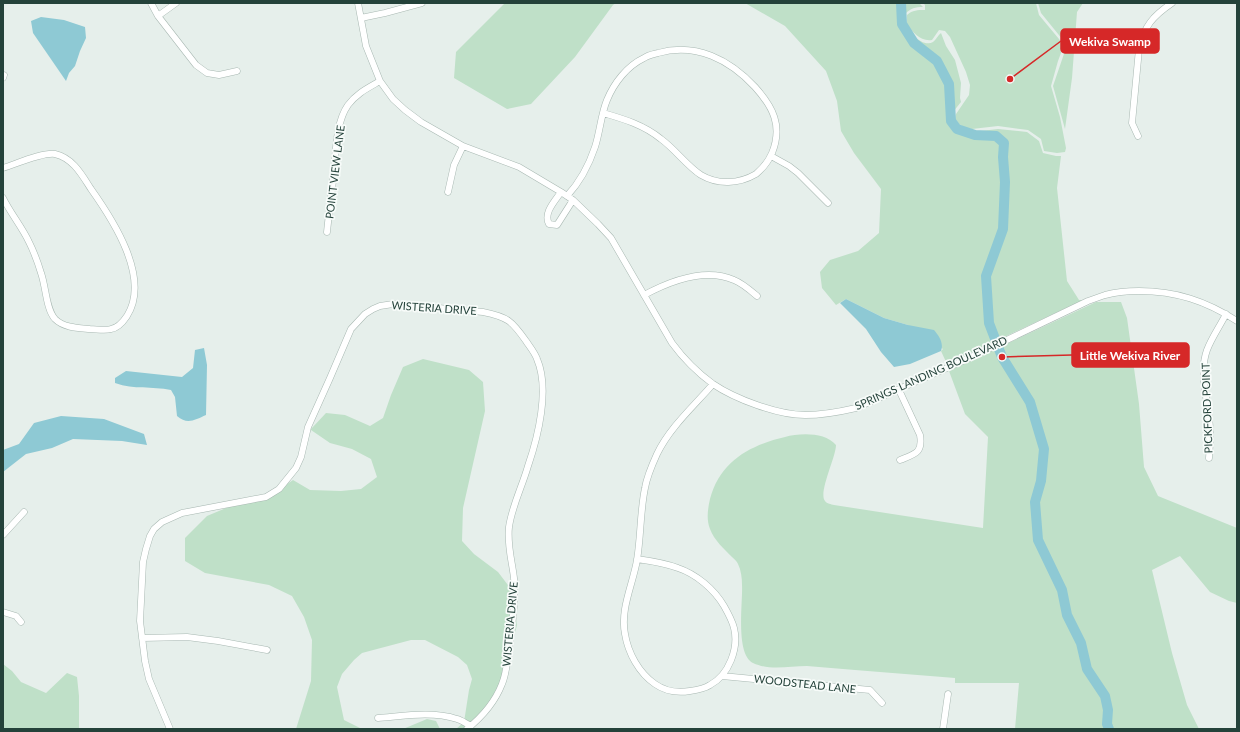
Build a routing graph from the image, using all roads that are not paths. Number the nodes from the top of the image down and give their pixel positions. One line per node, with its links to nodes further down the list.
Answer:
1 (151, 3): 6 (street)
2 (176, 3): 6 (street)
3 (358, 3): 7 (street, SPRINGS LANDING BOULEVARD)
4 (422, 3): 7 (street)
5 (1172, 3): 11 (street)
6 (158, 16): 8 (street)
7 (361, 18): 9 (street, SPRINGS LANDING BOULEVARD)
8 (237, 71)
9 (380, 81): 12 (street, SPRINGS LANDING BOULEVARD); 21 (street, POINT VIEW LANE)
10 (603, 113): 13 (street); 13 (street); 17 (street)
11 (1138, 136)
12 (463, 146): 15 (street); 16 (street, SPRINGS LANDING BOULEVARD)
13 (771, 156): 20 (street)
14 (3, 168): 18 (street)
15 (448, 192)
16 (561, 192): 17 (street, SPRINGS LANDING BOULEVARD); 19 (street)
17 (567, 196): 19 (street, SPRINGS LANDING BOULEVARD)
18 (3, 198)
19 (573, 200): 22 (street, SPRINGS LANDING BOULEVARD)
20 (828, 203)
21 (327, 232)
22 (644, 294): 23 (street); 26 (street, SPRINGS LANDING BOULEVARD)
23 (757, 296)
24 (1226, 314): 25 (street, SPRINGS LANDING BOULEVARD); 27 (street, SPRINGS LANDING BOULEVARD); 28 (street, PICKFORD POINT)
25 (1237, 321)
26 (713, 384): 27 (street, SPRINGS LANDING BOULEVARD); 32 (street)
27 (899, 390): 29 (street)
28 (1209, 458)
29 (900, 460)
30 (24, 512): 31 (street)
31 (3, 535)
32 (637, 559): 37 (street); 37 (street)
33 (3, 612): 34 (street)
34 (21, 622)
35 (142, 638): 36 (street); 41 (street, WISTERIA DRIVE); 42 (street, WISTERIA DRIVE)
36 (267, 650)
37 (722, 676): 39 (street, WOODSTEAD LANE)
38 (948, 694): 43 (street)
39 (882, 704)
40 (378, 718): 41 (street)
41 (469, 728)
42 (170, 729)
43 (943, 729)

